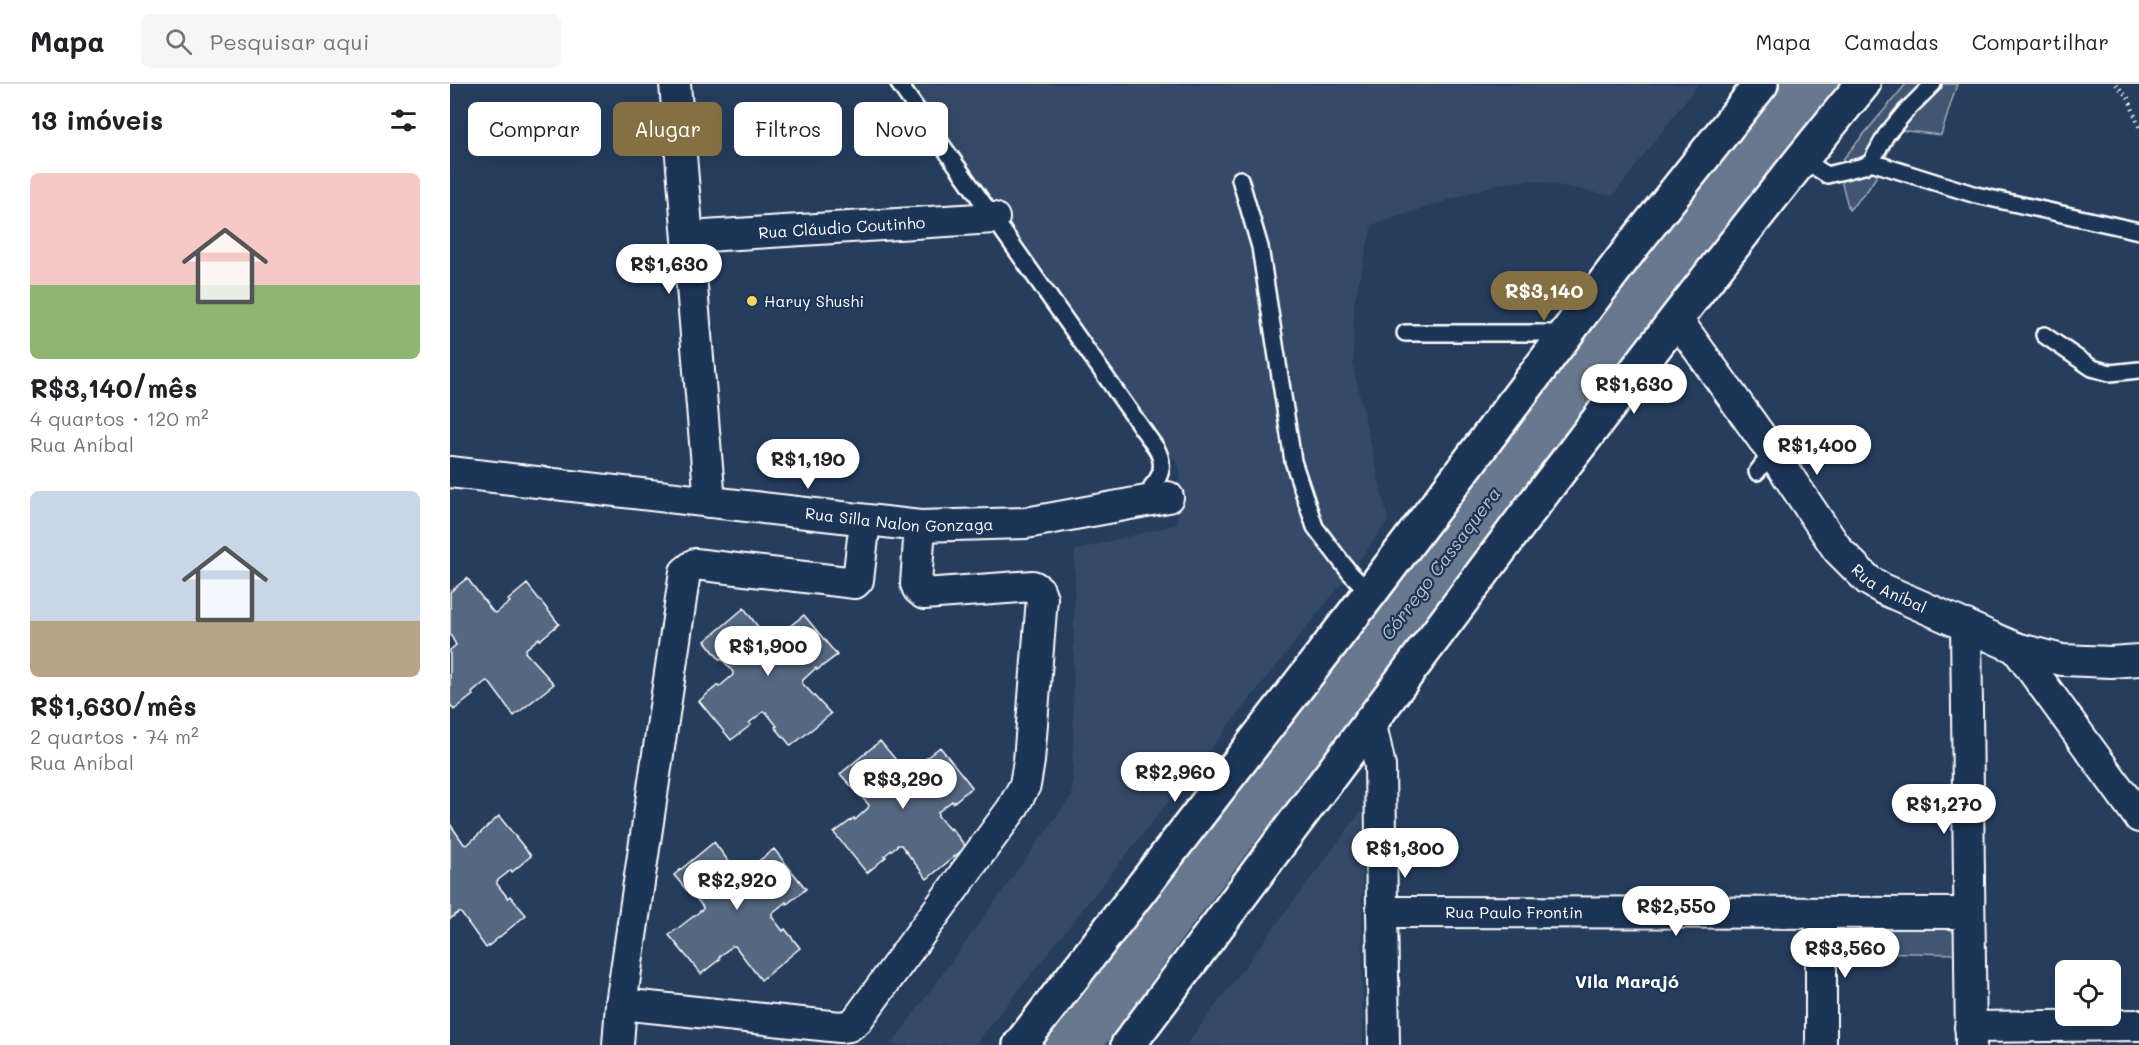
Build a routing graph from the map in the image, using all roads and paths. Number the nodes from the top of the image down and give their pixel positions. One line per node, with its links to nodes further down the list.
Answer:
1 (675, 84): 13 (street)
2 (899, 84): 11 (lane)
3 (1761, 84): 16 (main road)
4 (1863, 84): 8 (main road)
5 (1933, 84): 9 (lane)
6 (2116, 84): 7 (path)
7 (2139, 127)
8 (1801, 158): 9 (lane); 14 (main road)
9 (1871, 162): 12 (lane)
10 (1240, 179): 24 (lane)
11 (994, 218): 13 (street, Rua Cláudio Coutinho); 20 (lane)
12 (2139, 231)
13 (689, 237): 21 (street)
14 (1676, 318): 25 (street, Rua Aníbal); 28 (main road)
15 (1405, 333): 16 (lane)
16 (1567, 333): 24 (main road)
17 (2044, 335): 18 (lane)
18 (2139, 370)
19 (450, 472): 21 (street, Rua Silla Nalon Gonzaga)
20 (1168, 497): 23 (street, Rua Silla Nalon Gonzaga)
21 (710, 502): 22 (street, Rua Silla Nalon Gonzaga)
22 (865, 521): 23 (street, Rua Silla Nalon Gonzaga); 33 (street)
23 (920, 526): 33 (street)
24 (1370, 593): 37 (main road)
25 (1966, 625): 26 (street, Rua Aníbal); 31 (street)
26 (2016, 648): 27 (street); 29 (street, Rua Aníbal)
27 (2139, 660)
28 (1370, 720): 30 (street); 38 (main road)
29 (2139, 817)
30 (1382, 912): 32 (street, Rua Paulo Frontin); 39 (street)
31 (1969, 913): 32 (street, Rua Paulo Frontin); 35 (street)
32 (1821, 914): 40 (street)
33 (621, 1004): 36 (street)
34 (2139, 1025): 35 (street)
35 (1970, 1036)
36 (618, 1045)
37 (1020, 1045)
38 (1128, 1045)
39 (1384, 1045)
40 (1821, 1045)

